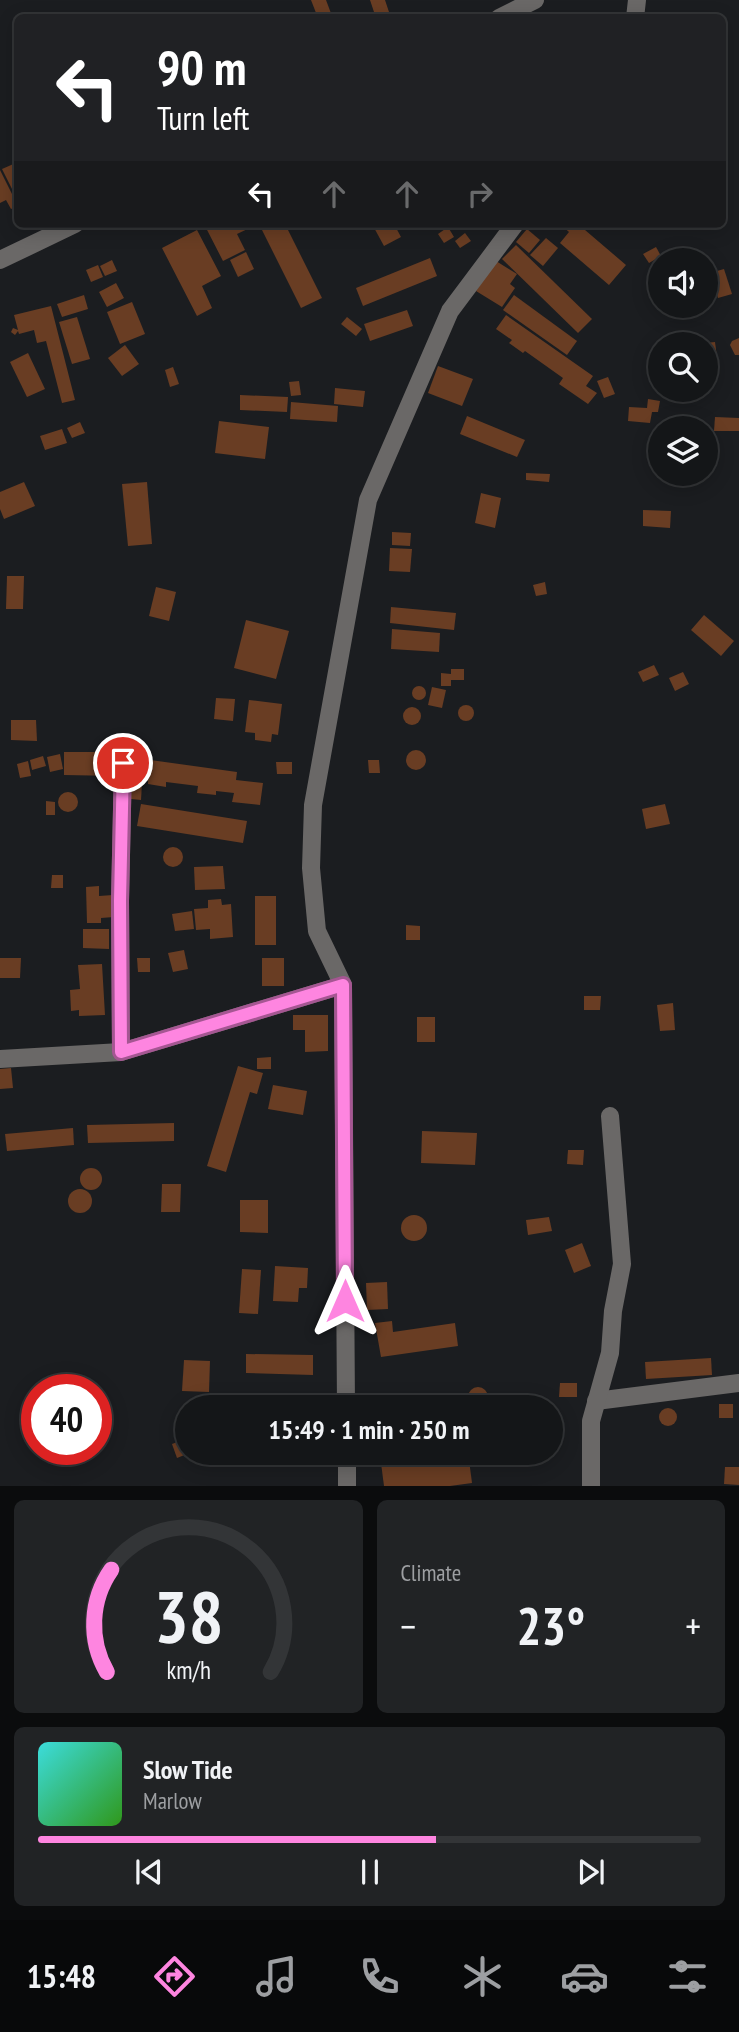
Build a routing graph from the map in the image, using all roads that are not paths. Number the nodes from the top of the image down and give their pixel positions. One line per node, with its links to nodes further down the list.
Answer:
1 (534, 0): 2 (street)
2 (507, 14)
3 (67, 228): 5 (street)
4 (512, 228): 7 (street)
5 (0, 260)
6 (123, 763): 8 (street)
7 (343, 985): 8 (street); 12 (street)
8 (121, 1052): 9 (street)
9 (0, 1059)
10 (610, 1116): 13 (street)
11 (739, 1383): 13 (street)
12 (346, 1395)
13 (596, 1401): 16 (street)
14 (347, 1465): 15 (street)
15 (347, 1486)
16 (591, 1486)

